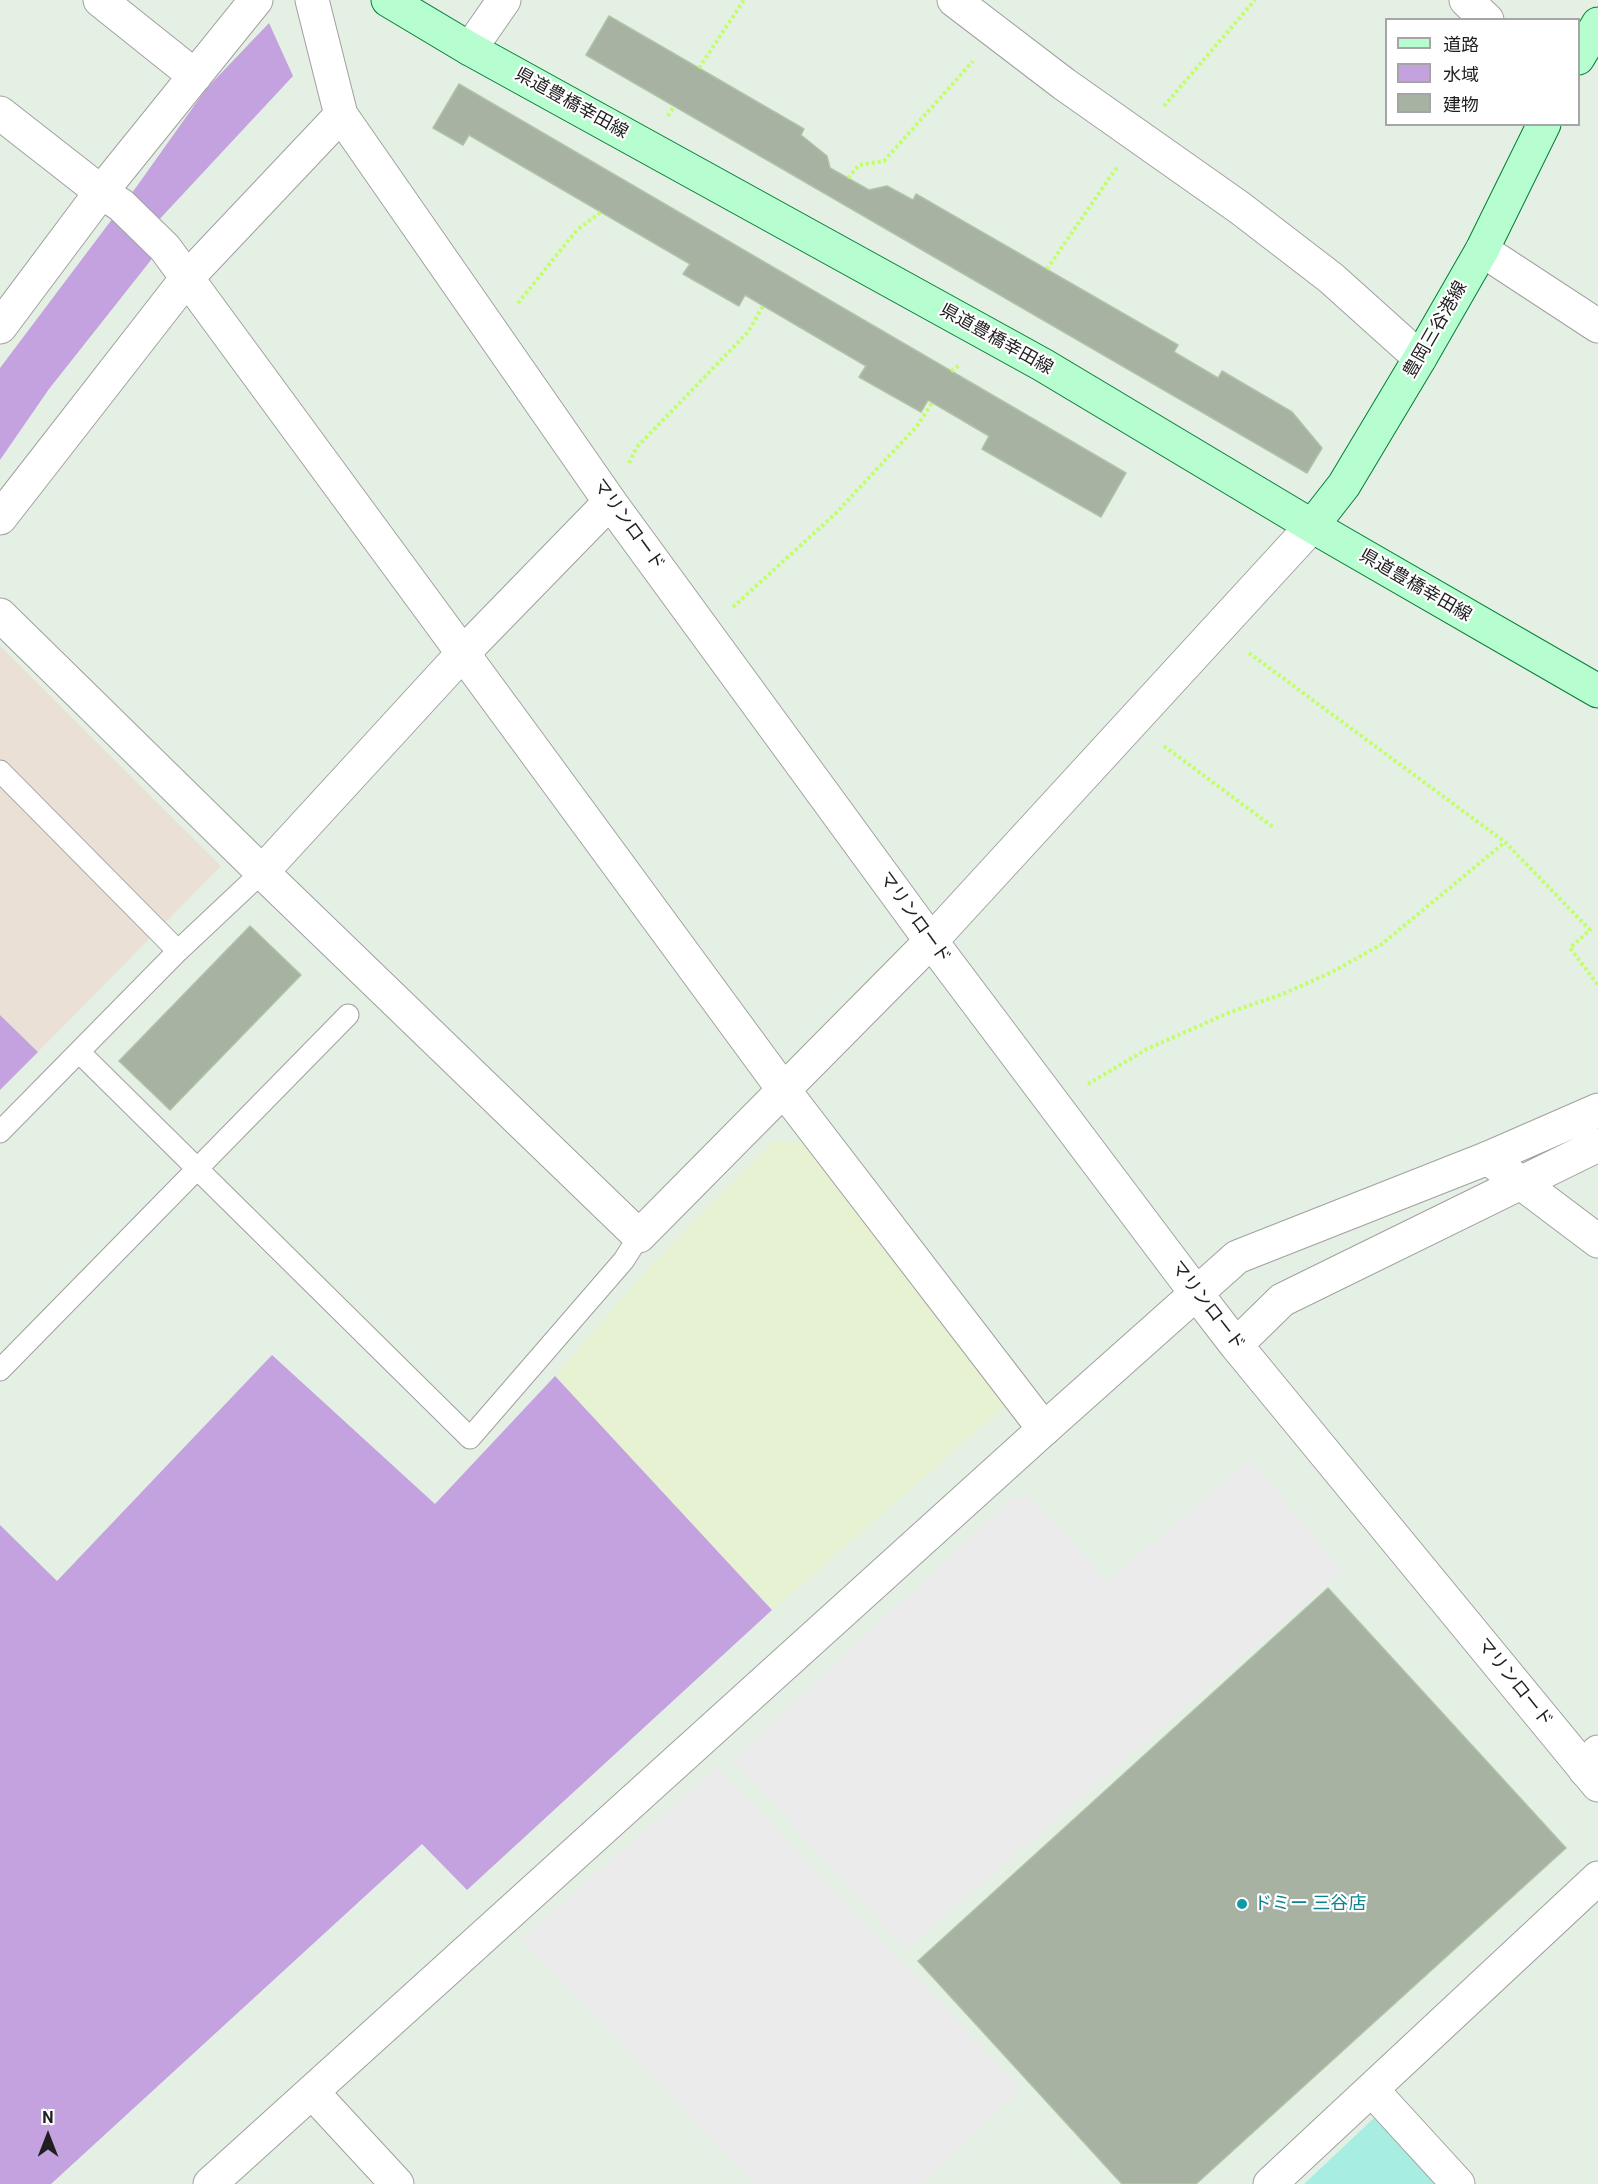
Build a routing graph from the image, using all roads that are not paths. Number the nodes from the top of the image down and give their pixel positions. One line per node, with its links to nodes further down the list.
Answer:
1 (100, 0): 12 (street)
2 (256, 0): 12 (street)
3 (312, 0): 14 (street, マリンロード)
4 (388, 0): 10 (main road, 県道豊橋幸田線)
5 (504, 0): 10 (street)
6 (954, 0): 21 (street)
7 (1466, 0): 8 (street)
8 (1485, 18)
9 (1598, 24): 11 (main road)
10 (470, 49): 24 (main road, 県道豊橋幸田線)
11 (1580, 55)
12 (195, 76): 16 (street)
13 (0, 113): 16 (street)
14 (341, 115): 18 (street); 22 (street, マリンロード)
15 (1543, 126): 17 (main road, 豊岡三谷港線)
16 (111, 199): 18 (street); 20 (street)
17 (1482, 250): 19 (street); 21 (main road, 豊岡三谷港線)
18 (187, 278): 23 (street); 26 (street)
19 (1598, 326)
20 (0, 327)
21 (1420, 358): 24 (main road, 豊岡三谷港線)
22 (610, 502): 26 (street); 30 (street, マリンロード)
23 (0, 518)
24 (1312, 526): 27 (main road, 県道豊橋幸田線); 30 (street)
25 (0, 615): 29 (street)
26 (464, 652): 29 (street); 34 (street)
27 (1598, 691)
28 (0, 771): 31 (lane)
29 (262, 872): 31 (lane); 41 (street)
30 (931, 941): 34 (street); 43 (street, マリンロード)
31 (178, 951): 33 (lane)
32 (348, 1015): 39 (lane)
33 (79, 1052): 36 (lane); 39 (lane)
34 (783, 1089): 41 (street); 46 (street)
35 (1598, 1110): 38 (street)
36 (0, 1132)
37 (1598, 1144): 40 (street)
38 (1488, 1158): 40 (street); 43 (street)
39 (197, 1168): 41 (lane); 45 (lane)
40 (1519, 1182): 42 (street); 44 (street)
41 (639, 1236)
42 (1598, 1241)
43 (1196, 1293): 44 (street, マリンロード); 46 (street)
44 (1236, 1346): 47 (street, マリンロード)
45 (0, 1370)
46 (1044, 1428): 50 (street)
47 (1594, 1769)
48 (1598, 1878): 49 (street)
49 (1372, 2090): 53 (street); 54 (street)
50 (312, 2092): 51 (street); 52 (street)
51 (210, 2184)
52 (397, 2184)
53 (1270, 2184)
54 (1458, 2184)

